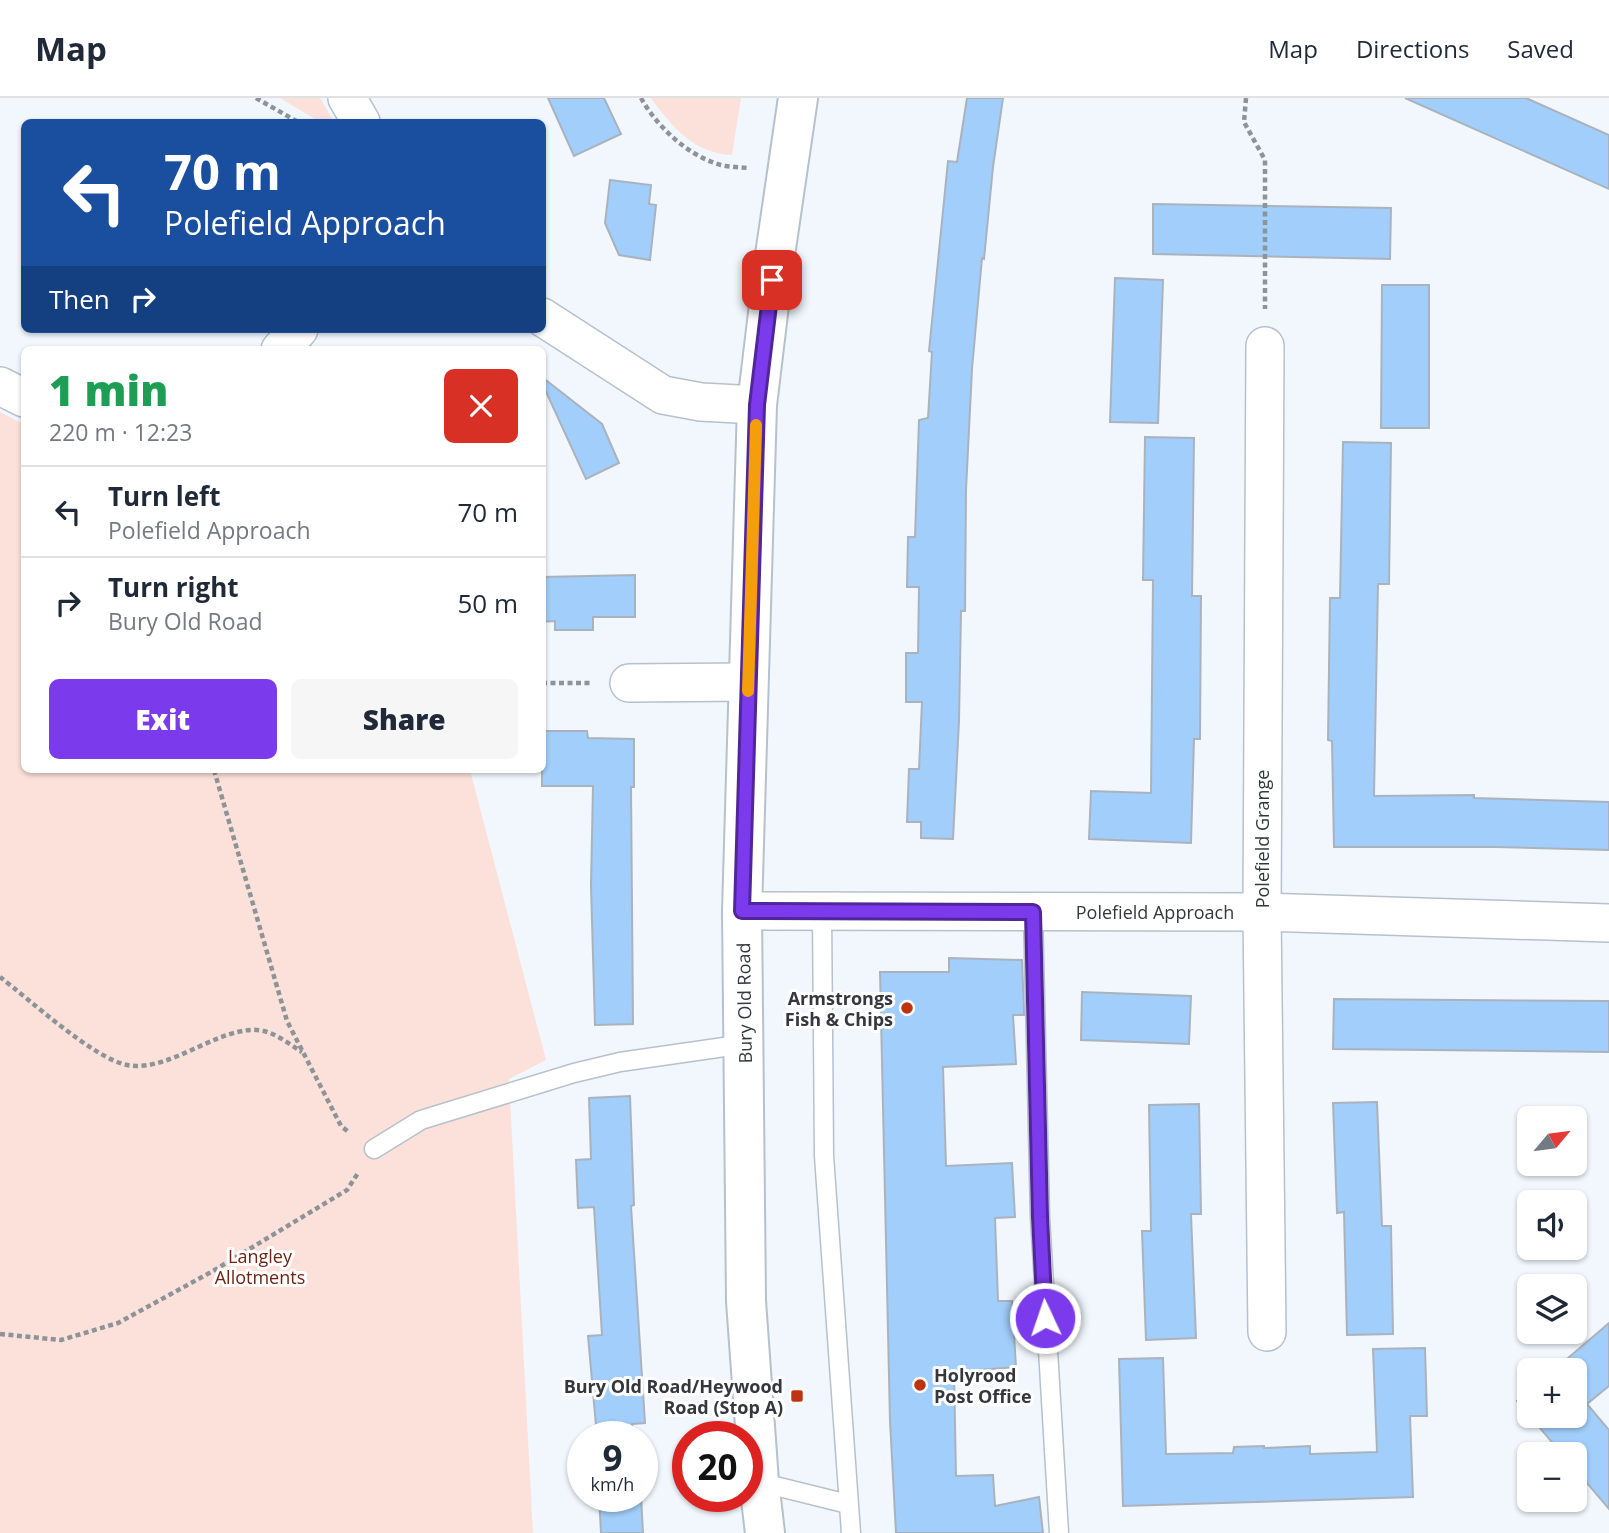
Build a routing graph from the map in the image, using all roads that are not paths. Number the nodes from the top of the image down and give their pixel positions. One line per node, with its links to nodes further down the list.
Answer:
1 (348, 98): 3 (street)
2 (798, 98): 8 (main road, Bury Old Road)
3 (359, 119)
4 (546, 320): 8 (street)
5 (1265, 346): 14 (street, Polefield Grange)
6 (0, 386): 7 (street)
7 (21, 396)
8 (757, 405): 9 (main road, Bury Old Road)
9 (748, 682): 10 (street); 11 (main road, Bury Old Road)
10 (629, 684)
11 (742, 911): 12 (street, Polefield Approach); 16 (main road, Bury Old Road)
12 (822, 912): 13 (street, Polefield Approach); 21 (lane)
13 (1033, 912): 14 (street, Polefield Approach); 25 (lane)
14 (1262, 912): 15 (street, Polefield Approach); 18 (street, Polefield Grange)
15 (1609, 923)
16 (745, 1044): 17 (lane); 19 (main road, Bury Old Road)
17 (374, 1149)
18 (1267, 1332)
19 (755, 1421)
20 (763, 1483): 21 (lane)
21 (848, 1504): 24 (lane)
22 (763, 1512): 23 (main road, Bury Old Road)
23 (765, 1533)
24 (851, 1533)
25 (1059, 1533)

